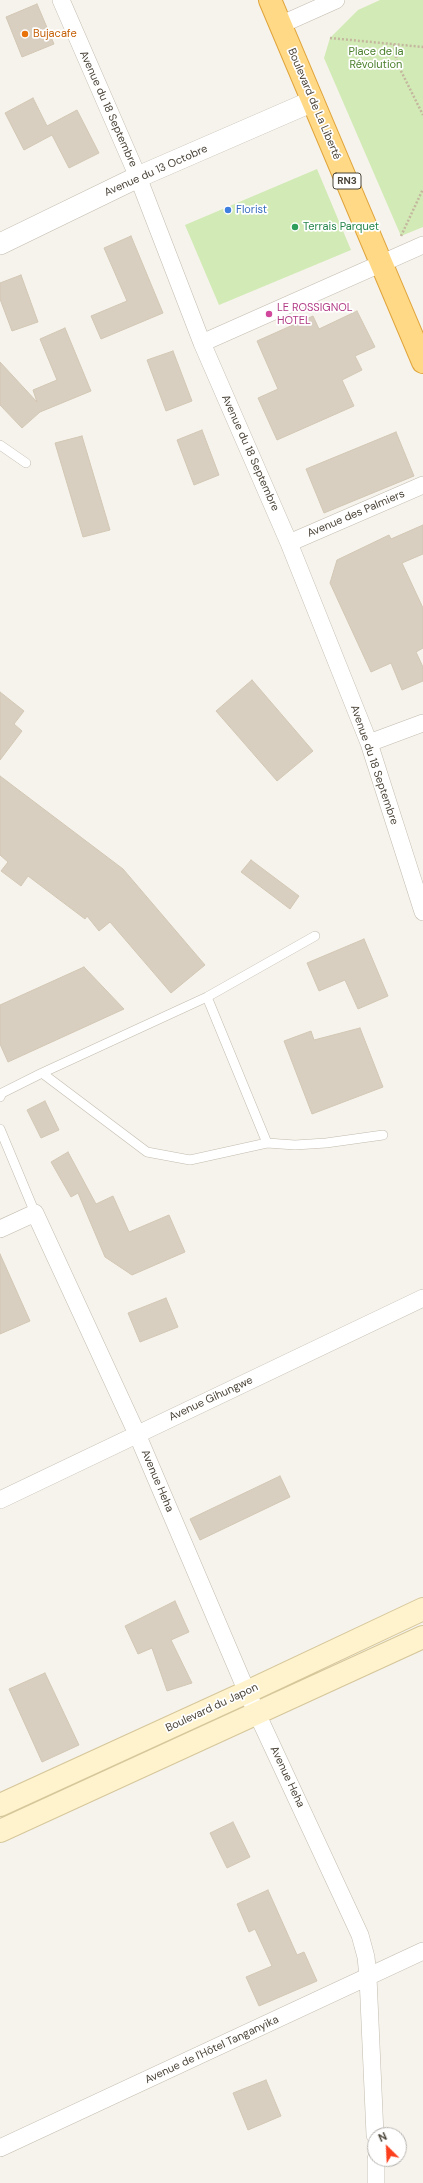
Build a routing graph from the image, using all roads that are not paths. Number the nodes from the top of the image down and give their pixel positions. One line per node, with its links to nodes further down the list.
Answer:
1 (61, 0): 6 (street, Avenue du 18 Septembre)
2 (270, 0): 4 (highway, Boulevard de La Liberté / RN3)
3 (336, 0): 4 (street)
4 (280, 24): 5 (highway, Boulevard de La Liberté / RN3)
5 (313, 101): 6 (street, Avenue du 13 Octobre); 9 (highway, Boulevard de La Liberté / RN3)
6 (138, 177): 7 (street, Avenue du 13 Octobre); 10 (street, Avenue du 18 Septembre)
7 (0, 244)
8 (423, 245): 9 (street)
9 (380, 262): 10 (street); 11 (highway, Boulevard de La Liberté / RN3)
10 (202, 343): 15 (street, Avenue du 18 Septembre)
11 (423, 362)
12 (0, 445): 13 (lane)
13 (26, 463)
14 (423, 485): 15 (street, Avenue des Palmiers)
15 (289, 543): 17 (street, Avenue du 18 Septembre)
16 (423, 723): 17 (street)
17 (369, 743): 18 (street, Avenue du 18 Septembre)
18 (423, 912)
19 (315, 936): 20 (lane)
20 (207, 997): 21 (lane); 25 (lane)
21 (42, 1073): 22 (lane); 25 (lane)
22 (0, 1097)
23 (0, 1129): 26 (lane)
24 (383, 1135): 25 (lane)
25 (267, 1143)
26 (35, 1213): 27 (street); 29 (street, Avenue Heha)
27 (0, 1229)
28 (423, 1298): 29 (street, Avenue Gihungwe)
29 (137, 1434): 30 (street, Avenue Gihungwe); 33 (street, Avenue Heha)
30 (0, 1500)
31 (423, 1609): 33 (main road, Boulevard du Japon)
32 (423, 1637): 34 (main road, Boulevard du Japon)
33 (247, 1692): 34 (street, Avenue Heha); 35 (main road, Boulevard du Japon)
34 (257, 1712): 36 (main road, Boulevard du Japon); 38 (street, Avenue Heha)
35 (0, 1805)
36 (0, 1832)
37 (423, 1951): 38 (street, Avenue de l'Hôtel Tanganyika)
38 (368, 1977): 39 (street, Avenue Heha); 40 (street, Avenue de l'Hôtel Tanganyika)
39 (375, 2127)
40 (0, 2148)
41 (376, 2167): 42 (street)
42 (376, 2183)

